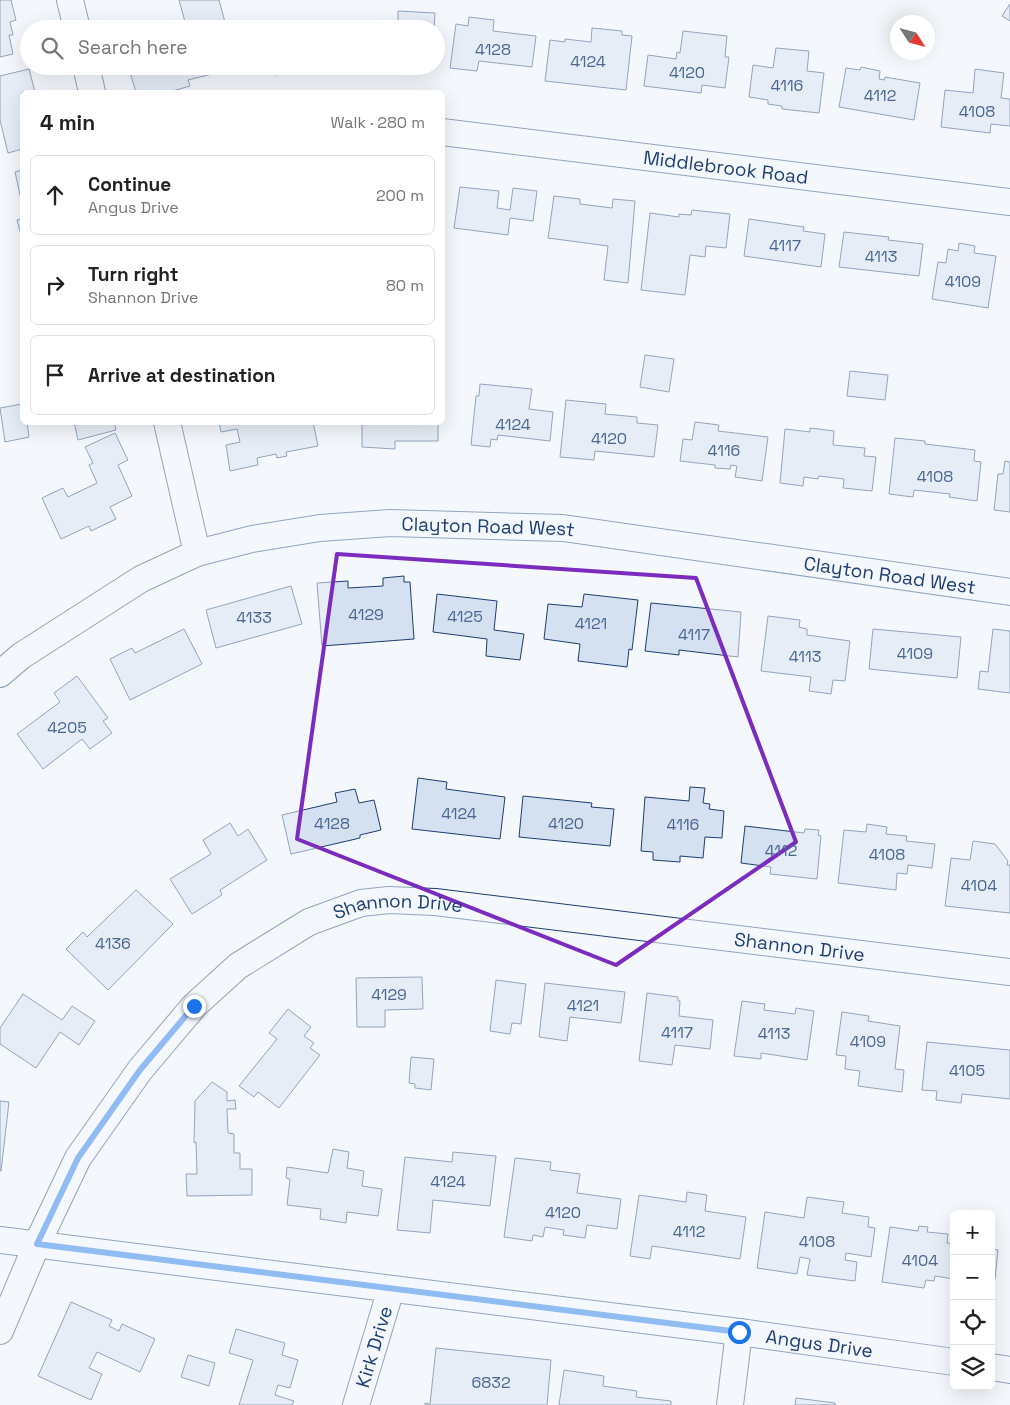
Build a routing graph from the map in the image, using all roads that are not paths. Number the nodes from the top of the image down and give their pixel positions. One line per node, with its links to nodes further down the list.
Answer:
1 (70, 0): 2 (street)
2 (75, 20)
3 (88, 75): 4 (street)
4 (92, 90)
5 (445, 132): 6 (street, Middlebrook Road)
6 (1010, 202)
7 (168, 425): 8 (street)
8 (197, 553): 9 (street, Clayton Road West); 10 (street, Clayton Road West)
9 (1010, 592)
10 (0, 674)
11 (1010, 972): 13 (street, Shannon Drive)
12 (0, 1240): 13 (street, Angus Drive)
13 (37, 1244): 14 (street, Angus Drive); 15 (street, Shannon Drive)
14 (391, 1289): 16 (street, Angus Drive); 20 (street, Kirk Drive)
15 (0, 1331)
16 (739, 1332): 17 (street, Angus Drive); 21 (street)
17 (950, 1361)
18 (995, 1368): 19 (street)
19 (1010, 1370)
20 (356, 1405)
21 (730, 1405)

